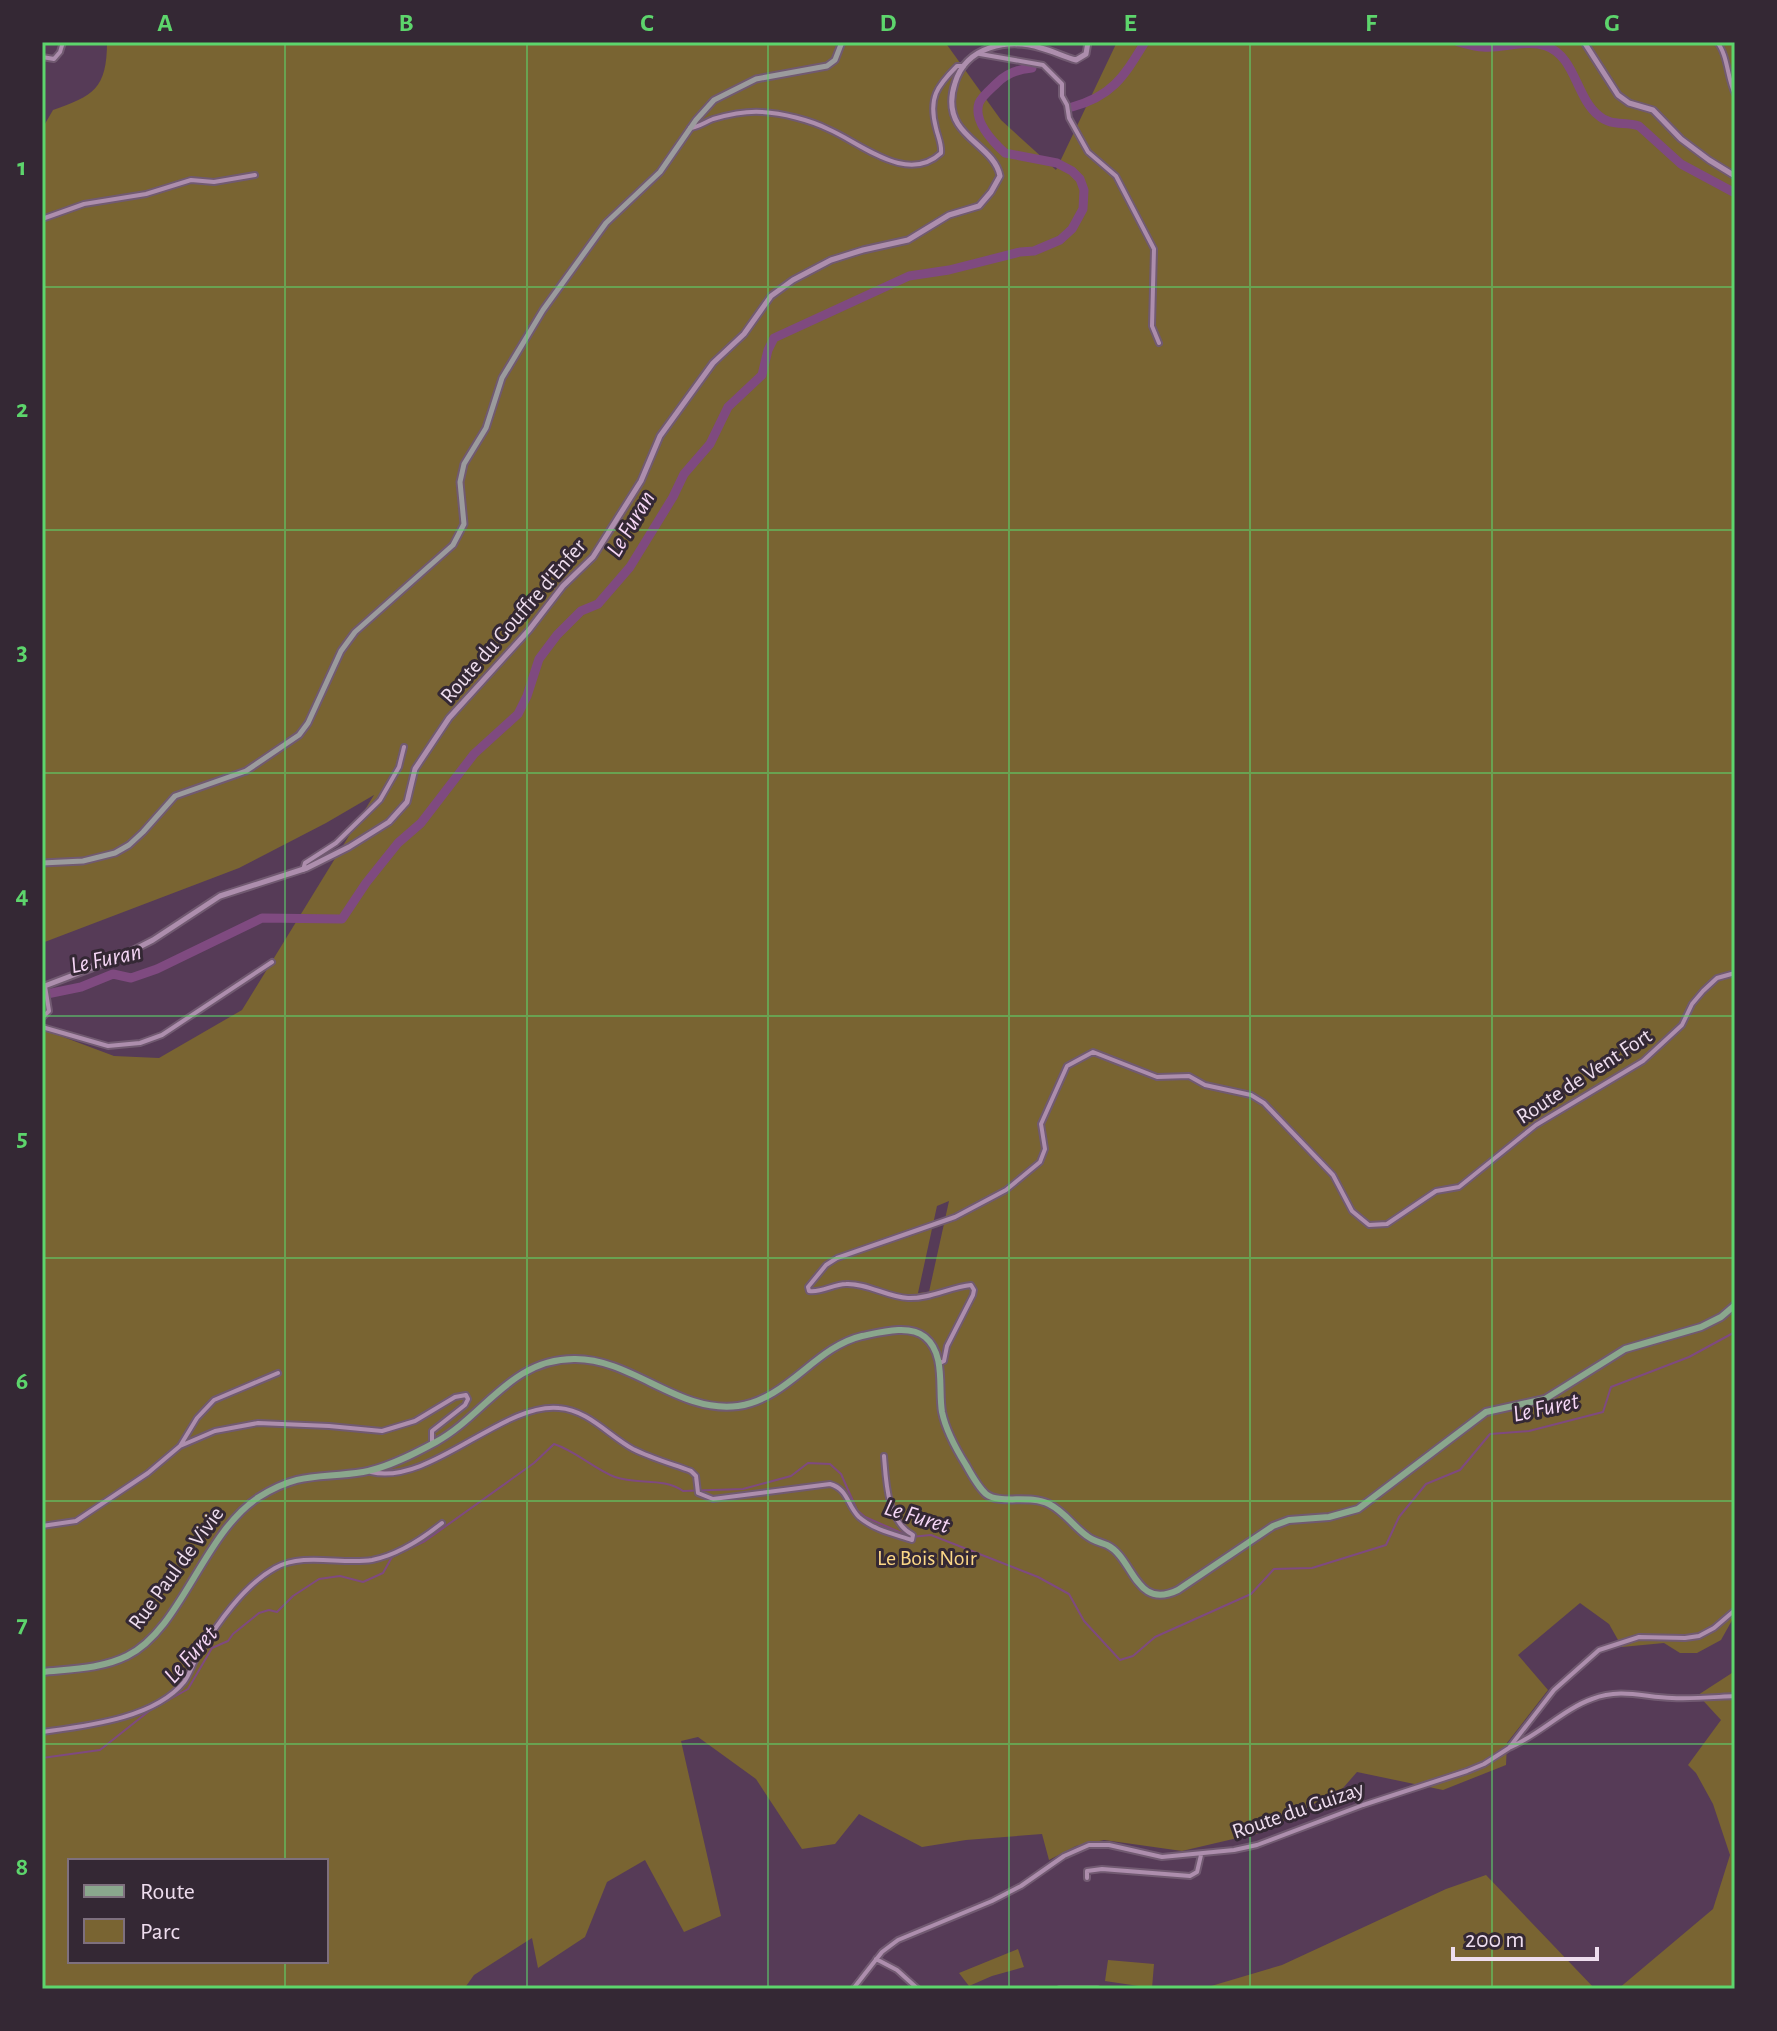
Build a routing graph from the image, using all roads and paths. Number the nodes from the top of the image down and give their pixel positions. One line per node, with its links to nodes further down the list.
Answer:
1 (63, 42): 6 (street)
2 (842, 42): 10 (main road)
3 (1088, 42): 7 (street)
4 (1584, 42): 12 (street)
5 (1717, 42): 9 (street)
6 (42, 57)
7 (970, 57): 8 (street, Route du Gouffre d'Enfer); 14 (street)
8 (964, 66): 10 (street); 17 (street, Route du Gouffre d'Enfer)
9 (1735, 94)
10 (690, 128): 16 (main road)
11 (255, 175): 13 (street)
12 (1735, 176)
13 (42, 219)
14 (1159, 343)
15 (404, 747): 17 (street)
16 (42, 863)
17 (303, 870): 20 (street)
18 (272, 962): 22 (street)
19 (1735, 973): 24 (street, Route de Vent Fort)
20 (44, 987): 21 (street)
21 (42, 1018)
22 (42, 1027)
23 (1735, 1305): 24 (main road)
24 (938, 1364): 26 (main road, Rue Paul de Vivie)
25 (278, 1373): 27 (street)
26 (432, 1444): 27 (street); 29 (main road, Rue Paul de Vivie)
27 (180, 1446): 31 (street)
28 (884, 1456): 29 (street)
29 (369, 1471): 33 (main road, Rue Paul de Vivie)
30 (442, 1523): 35 (street)
31 (42, 1526)
32 (1735, 1610): 36 (street, Route du Guizay)
33 (42, 1672)
34 (1735, 1696): 36 (street)
35 (42, 1732)
36 (1509, 1748): 37 (street, Route du Guizay)
37 (1201, 1855): 38 (street); 39 (street, Route du Guizay)
38 (1087, 1878)
39 (876, 1959): 40 (street, Route du Guizay); 41 (street)
40 (853, 1989)
41 (918, 1989)
42 (1060, 1989): 43 (street)
43 (1097, 1989)

